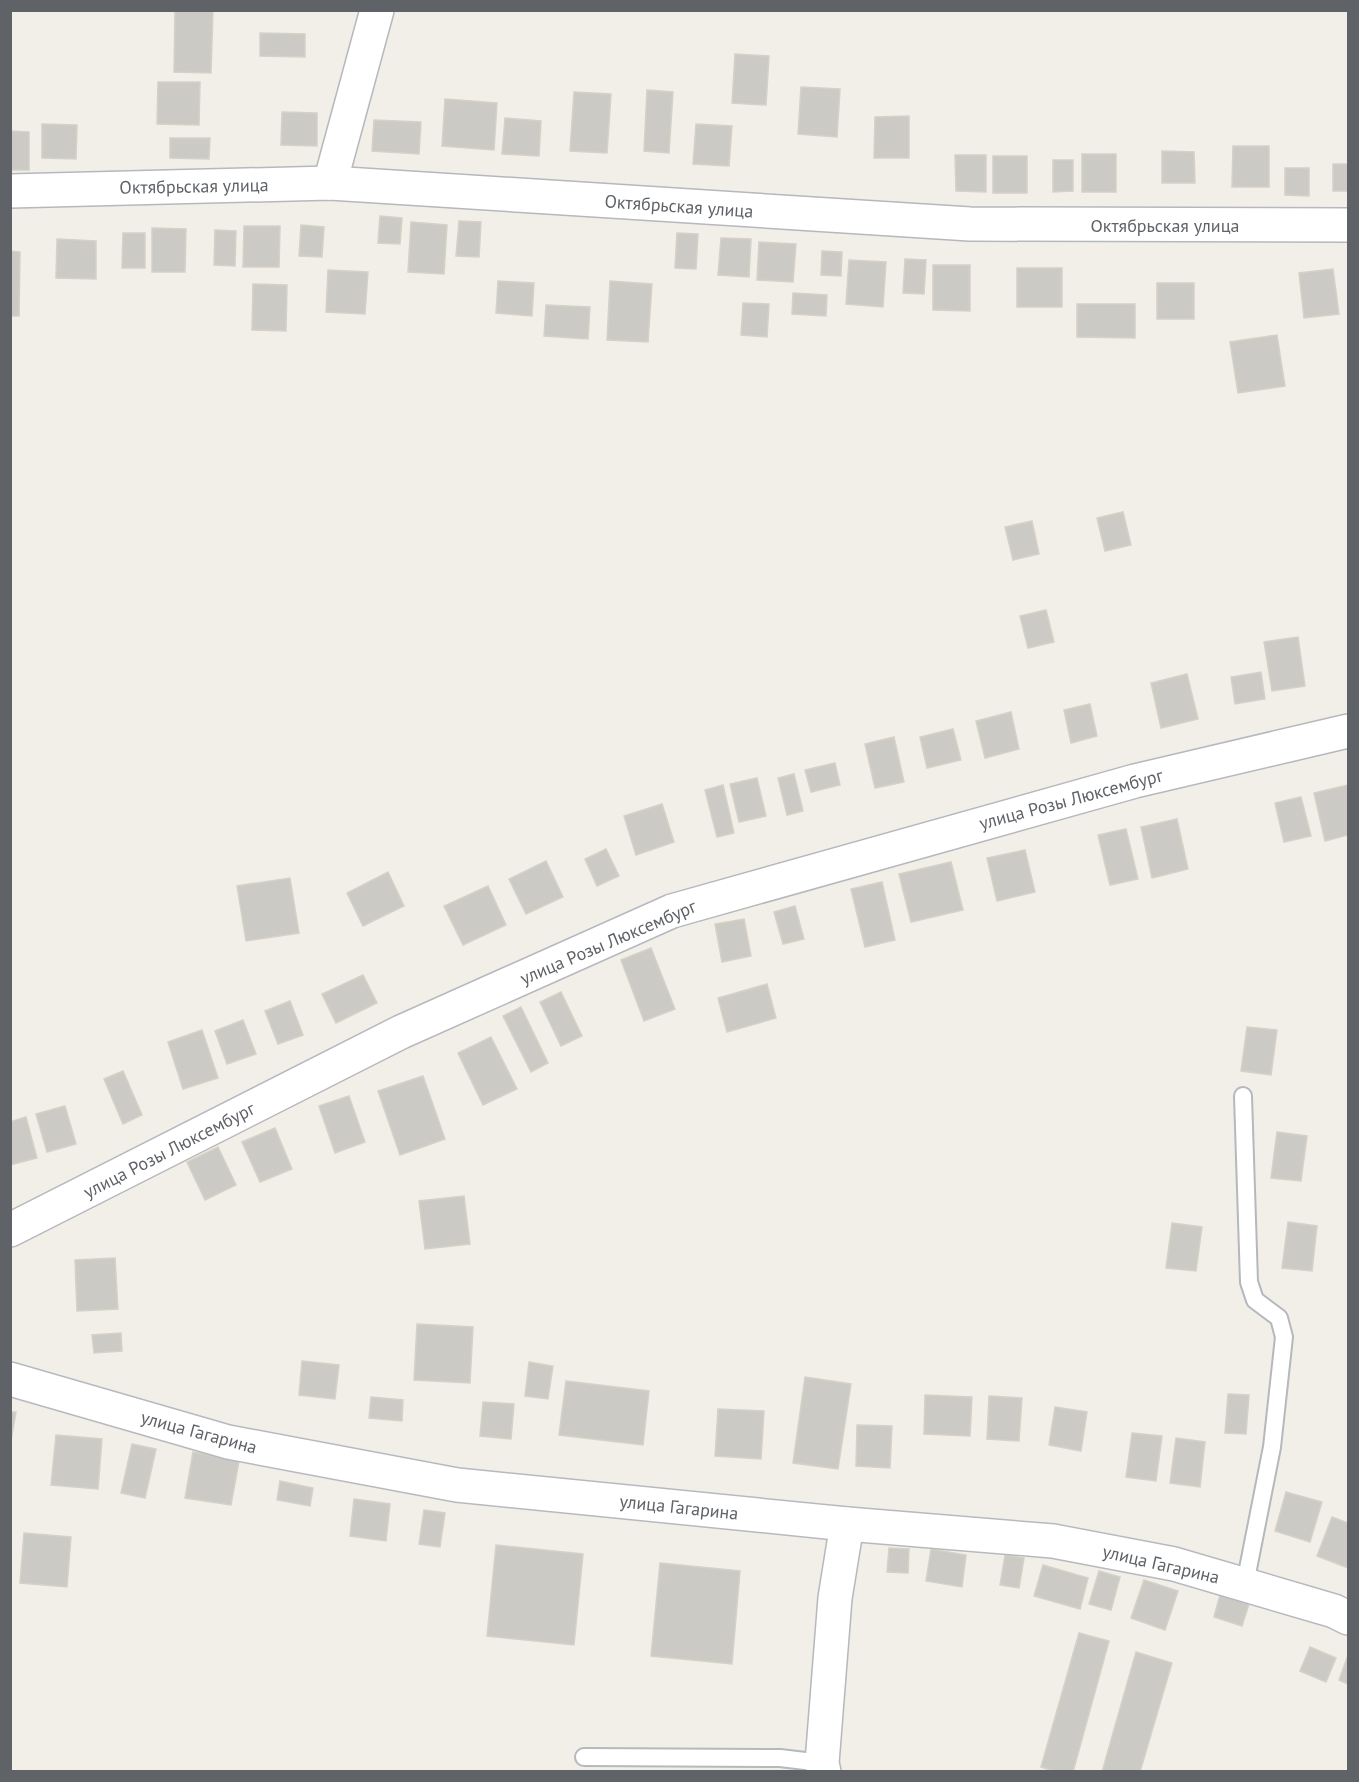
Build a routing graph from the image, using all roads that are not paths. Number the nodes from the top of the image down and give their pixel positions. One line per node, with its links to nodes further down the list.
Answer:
1 (377, 10): 2 (street)
2 (330, 183): 3 (street, Октябрьская улица); 4 (street, Октябрьская улица)
3 (10, 191)
4 (1348, 225)
5 (1348, 731): 7 (street, улица Розы Люксембург)
6 (1244, 1096): 10 (lane)
7 (10, 1230)
8 (10, 1379): 9 (street, улица Гагарина)
9 (847, 1524): 10 (street, улица Гагарина); 13 (street)
10 (1245, 1584): 11 (street, улица Гагарина)
11 (1348, 1618)
12 (584, 1756): 13 (lane)
13 (823, 1767)

